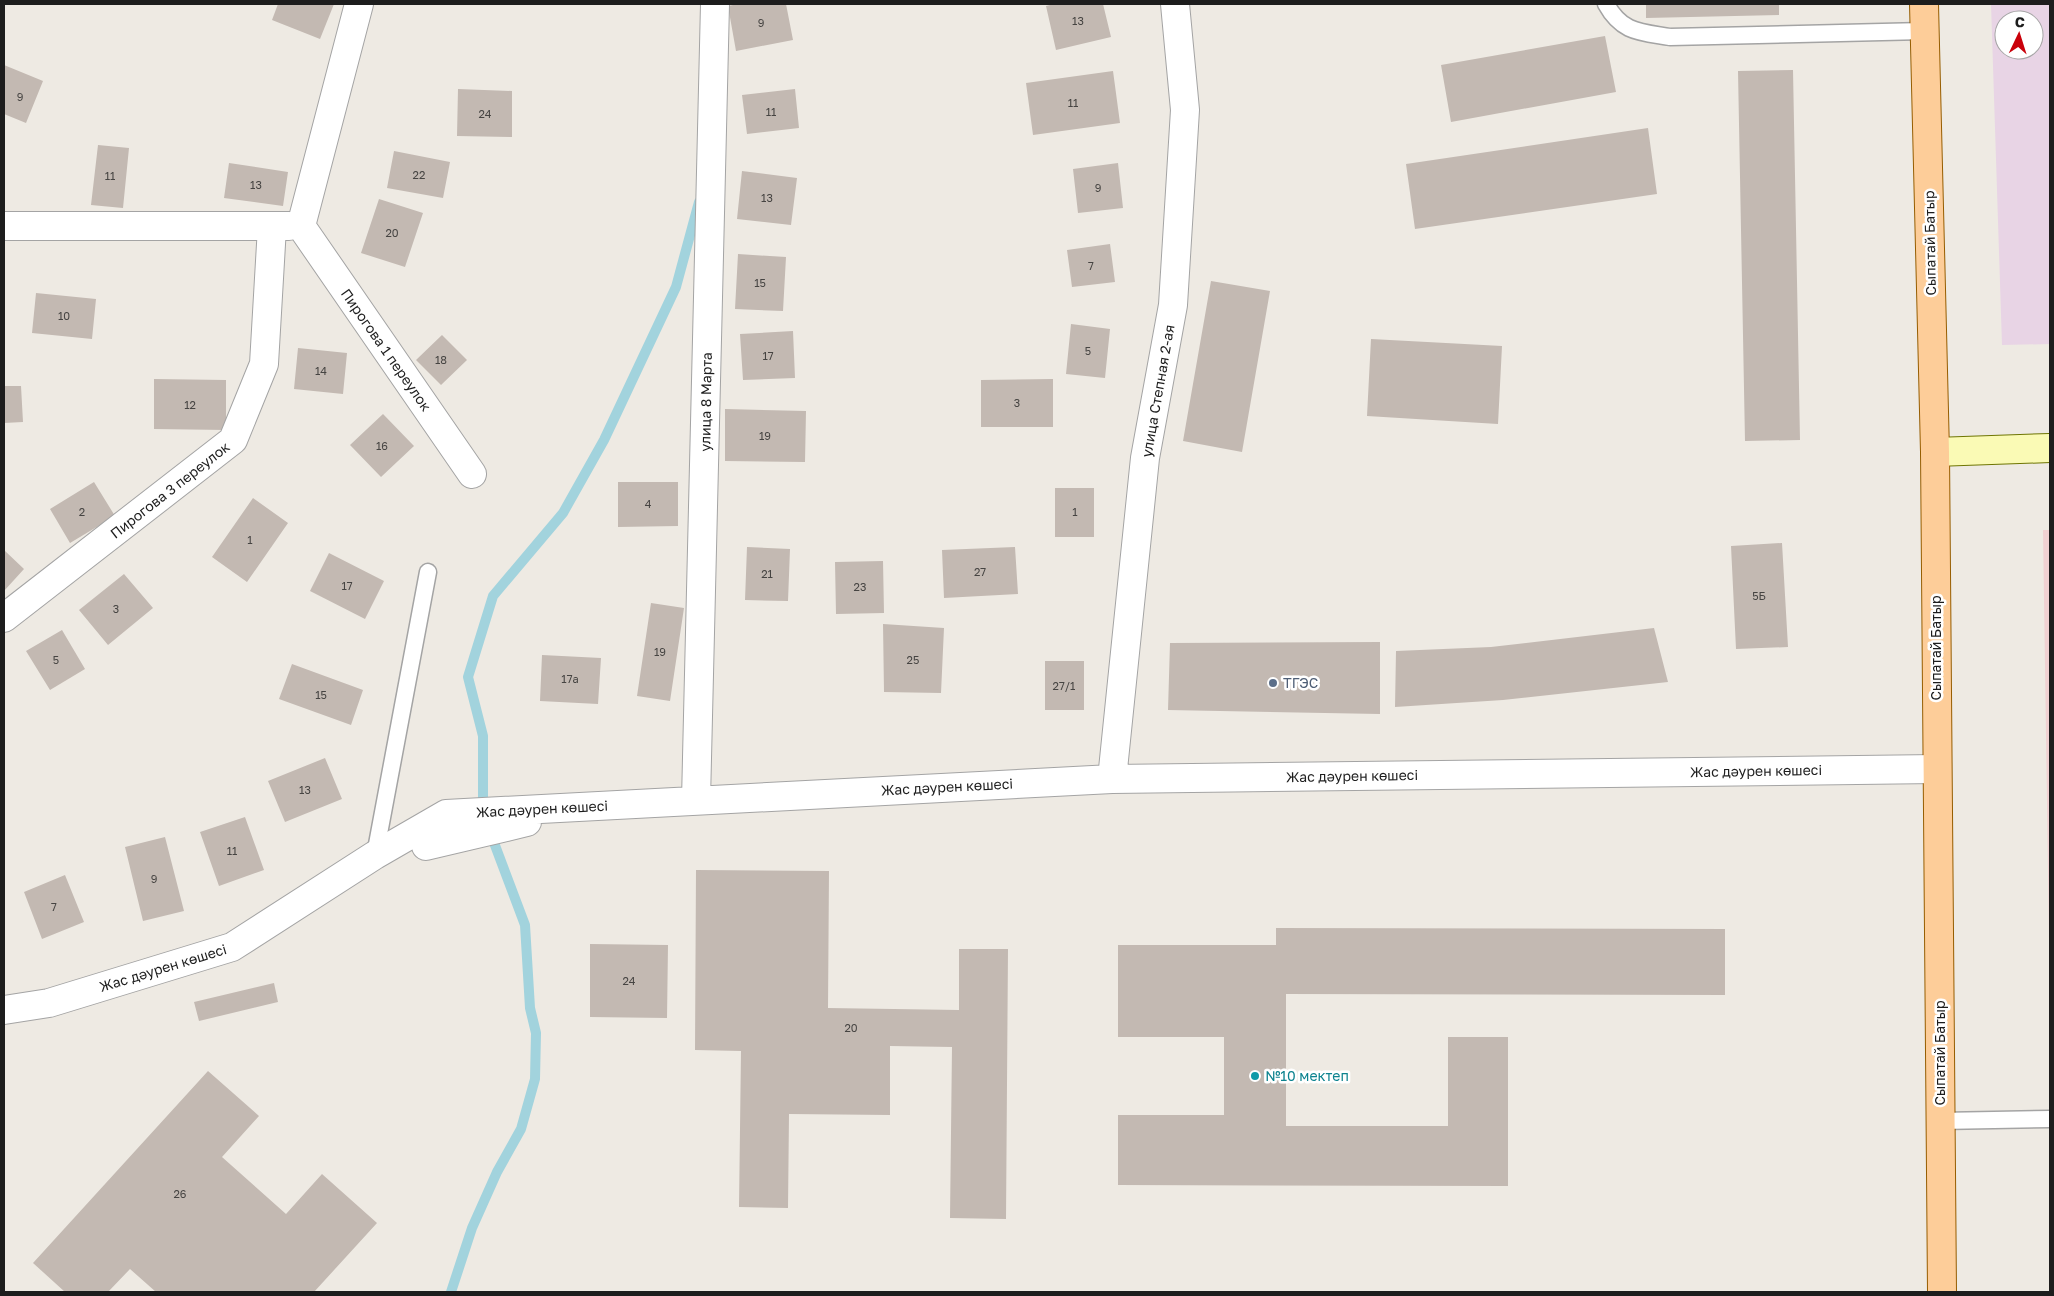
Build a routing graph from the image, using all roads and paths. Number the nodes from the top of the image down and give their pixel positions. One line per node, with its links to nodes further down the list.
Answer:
1 (359, 4): 8 (street)
2 (714, 4): 17 (street, улица 8 Марта)
3 (1175, 4): 16 (street, улица Степная 2-ая)
4 (1606, 4): 6 (lane)
5 (1924, 4): 6 (main road, Сыпатай Батыр)
6 (1924, 31): 11 (main road, Сыпатай Батыр)
7 (4, 226): 9 (street)
8 (301, 226): 9 (street); 12 (street, Пирогова 1 переулок)
9 (272, 227): 14 (street, Пирогова 3 переулок)
10 (2050, 448): 11 (main road)
11 (1935, 452): 15 (main road, Сыпатай Батыр)
12 (472, 474)
13 (428, 572): 20 (lane)
14 (4, 618)
15 (1937, 769): 16 (street, Жас дәурен көшесі); 23 (main road, Сыпатай Батыр)
16 (1112, 779): 17 (street, Жас дәурен көшесі)
17 (696, 800): 20 (street, Жас дәурен көшесі)
18 (547, 818): 19 (street)
19 (426, 846)
20 (375, 855): 21 (street, Жас дәурен көшесі)
21 (4, 1010)
22 (2050, 1119): 23 (lane)
23 (1940, 1121): 24 (main road, Сыпатай Батыр)
24 (1942, 1292)

